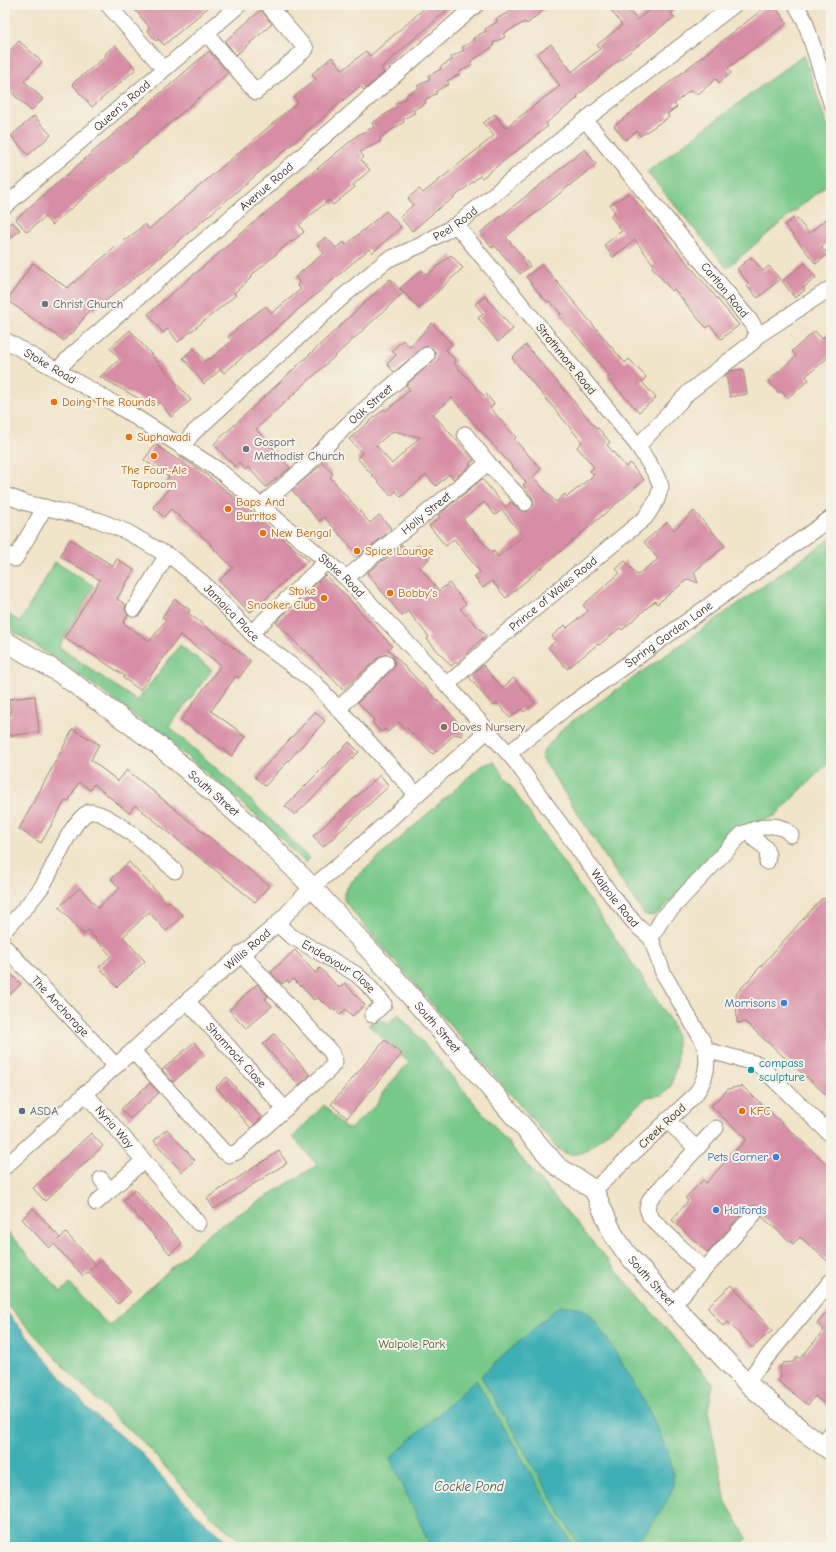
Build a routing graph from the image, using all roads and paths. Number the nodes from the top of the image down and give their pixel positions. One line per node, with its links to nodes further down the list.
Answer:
1 (108, 5): 8 (street)
2 (239, 5): 7 (street, Queen's Road)
3 (268, 5): 7 (street)
4 (476, 5): 17 (street, Avenue Road)
5 (734, 5): 10 (street, Peel Road)
6 (796, 5): 9 (street)
7 (206, 33): 8 (street, Queen's Road)
8 (164, 69): 11 (street, Queen's Road)
9 (831, 103)
10 (585, 120): 12 (street, Peel Road); 14 (street, Carlton Road)
11 (5, 206)
12 (456, 225): 19 (street, Peel Road); 20 (street, Strathmore Road)
13 (831, 288): 14 (street)
14 (756, 337): 20 (street)
15 (5, 340): 17 (street, Stoke Road)
16 (427, 355): 25 (street, Oak Street)
17 (58, 369): 19 (street, Stoke Road)
18 (465, 434): 21 (street)
19 (183, 446): 25 (street, Stoke Road)
20 (638, 446): 23 (street, Strathmore Road)
21 (488, 463): 24 (street); 31 (street, Holly Street)
22 (5, 495): 26 (street, Jamaica Place)
23 (657, 500): 36 (street, Prince of Wales Road)
24 (525, 503)
25 (262, 505): 30 (street, Stoke Road)
26 (45, 507): 28 (street); 29 (street, Jamaica Place)
27 (831, 518): 39 (street, Spring Garden Lane)
28 (5, 553)
29 (167, 555): 32 (street); 33 (street, Jamaica Place)
30 (326, 562): 31 (street, Stoke Road); 33 (street)
31 (346, 578): 36 (street, Stoke Road)
32 (134, 609)
33 (251, 633): 37 (street, Jamaica Place)
34 (5, 641): 44 (main road, South Street)
35 (386, 664): 37 (street)
36 (447, 685): 38 (street, Stoke Road)
37 (338, 709): 40 (street, Jamaica Place)
38 (488, 730): 39 (street, Stoke Road); 40 (street, Willis Road)
39 (509, 753): 47 (street, Walpole Road)
40 (417, 795): 44 (street, Willis Road)
41 (754, 839): 42 (street); 47 (street); 47 (street)
42 (767, 862)
43 (169, 868): 46 (street)
44 (312, 886): 45 (street, Willis Road); 63 (main road, South Street)
45 (277, 924): 49 (street, Willis Road); 51 (street, Endeavour Close)
46 (5, 930)
47 (651, 938): 53 (street, Walpole Road)
48 (5, 947): 54 (street, The Anchorage)
49 (241, 953): 50 (street, Willis Road); 56 (street)
50 (188, 1002): 52 (street, Willis Road); 56 (street, Shamrock Close)
51 (372, 1015)
52 (133, 1050): 54 (street, Willis Road); 56 (street)
53 (706, 1050): 57 (street, Creek Road); 59 (street)
54 (116, 1066): 55 (street, Willis Road)
55 (85, 1093): 61 (street, Nyria Way); 62 (street, Willis Road)
56 (286, 1109)
57 (667, 1120): 60 (street); 63 (street, Creek Road)
58 (716, 1128): 60 (street)
59 (831, 1135)
60 (697, 1149): 67 (street)
61 (143, 1161): 64 (street); 66 (street, Nyria Way)
62 (5, 1167)
63 (594, 1190): 69 (main road, South Street)
64 (96, 1203)
65 (754, 1214): 67 (street)
66 (198, 1223)
67 (703, 1269): 69 (street)
68 (831, 1281): 70 (street)
69 (673, 1305): 70 (main road, South Street)
70 (746, 1382): 71 (main road, South Street)
71 (828, 1443)

